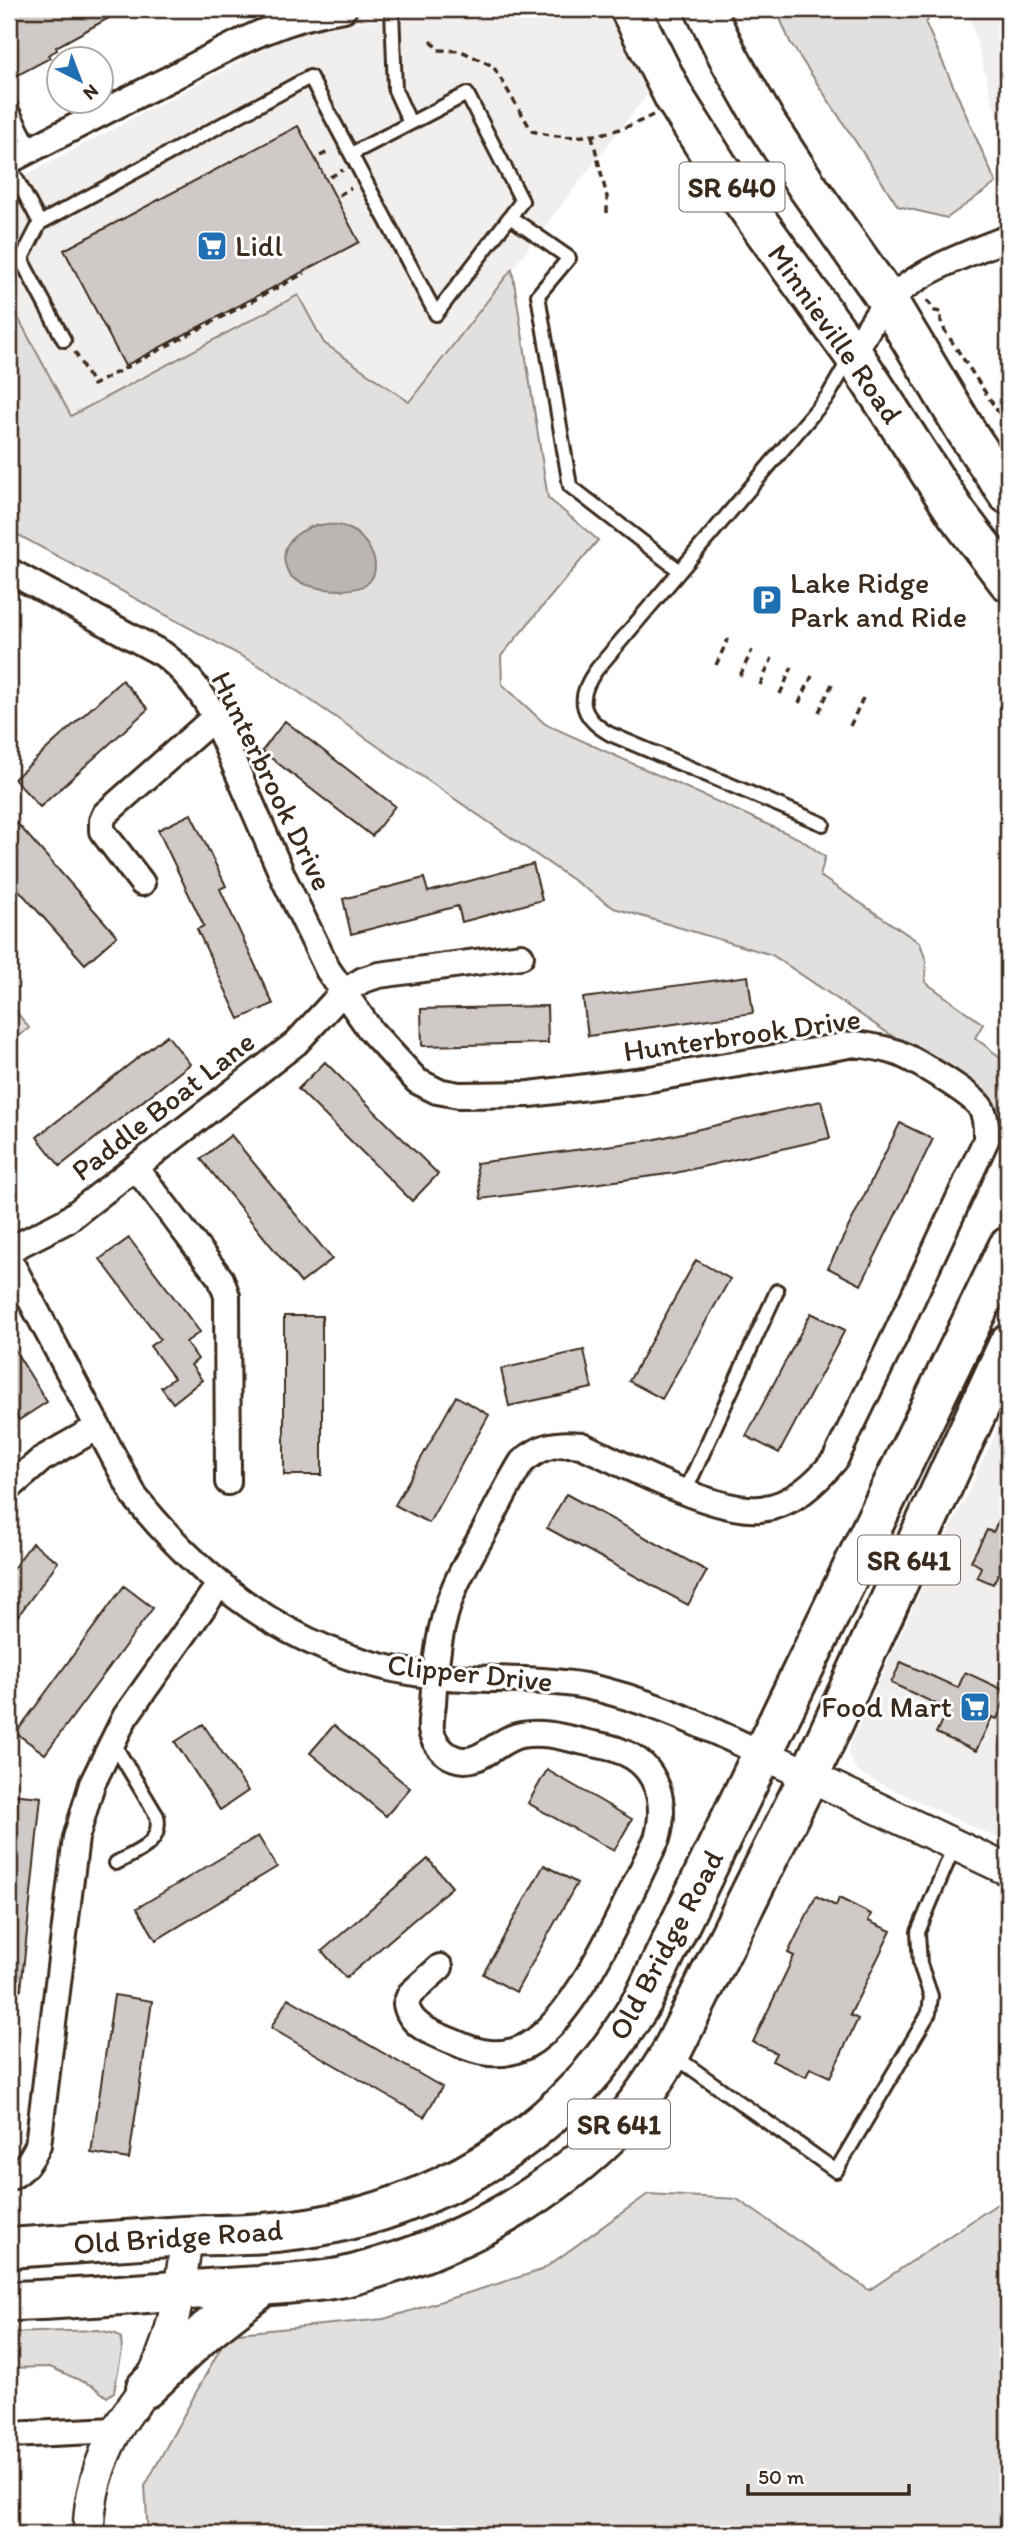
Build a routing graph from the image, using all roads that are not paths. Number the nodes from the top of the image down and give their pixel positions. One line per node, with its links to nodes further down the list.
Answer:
1 (344, 9): 7 (street)
2 (392, 9): 6 (lane)
3 (631, 9): 15 (main road, Minnieville Road / SR 640)
4 (705, 9): 13 (main road, Minnieville Road / SR 640)
5 (9, 104): 7 (lane)
6 (410, 123): 8 (lane); 10 (lane)
7 (32, 149): 9 (street)
8 (351, 154): 10 (lane); 11 (lane)
9 (9, 163): 11 (lane)
10 (510, 217): 18 (lane)
11 (40, 223): 14 (lane)
12 (1008, 238): 13 (street)
13 (888, 301): 15 (street); 16 (main road, Minnieville Road / SR 640)
14 (64, 340)
15 (853, 354): 18 (lane); 19 (main road, Minnieville Road / SR 640)
16 (1008, 494)
17 (9, 570): 20 (street, Hunterbrook Drive)
18 (680, 570): 21 (lane)
19 (1008, 581)
20 (214, 718): 22 (street); 24 (street, Hunterbrook Drive)
21 (823, 824)
22 (142, 883)
23 (521, 956): 24 (street, Paddle Boat Lane)
24 (342, 993): 25 (street, Paddle Boat Lane); 34 (street, Hunterbrook Drive)
25 (136, 1168): 27 (street, Paddle Boat Lane); 32 (street)
26 (1008, 1247): 38 (main road, Old Bridge Road / SR 641)
27 (9, 1250)
28 (9, 1259): 31 (street, Clipper Drive)
29 (777, 1291): 34 (lane)
30 (1008, 1345): 39 (main road, Old Bridge Road / SR 641)
31 (98, 1427): 33 (street); 35 (street, Clipper Drive)
32 (228, 1482)
33 (9, 1488)
34 (685, 1492): 36 (street, Hunterbrook Drive)
35 (219, 1585): 36 (street, Clipper Drive); 37 (street)
36 (434, 1676): 38 (street, Clipper Drive); 43 (street, Hunterbrook Drive)
37 (111, 1741): 41 (lane); 45 (street)
38 (764, 1754): 39 (street, Clipper Drive); 46 (main road, Old Bridge Road / SR 641)
39 (809, 1776): 40 (street, Clipper Drive); 44 (main road, Old Bridge Road / SR 641)
40 (955, 1843): 42 (street, Clipper Drive); 44 (lane)
41 (116, 1863)
42 (1008, 1869)
43 (440, 1967)
44 (671, 2053): 48 (main road, Old Bridge Road / SR 641)
45 (9, 2178)
46 (187, 2236): 47 (main road, Old Bridge Road / SR 641); 49 (street)
47 (9, 2248)
48 (266, 2284): 49 (main road, Old Bridge Road / SR 641); 51 (main road)
49 (178, 2291): 50 (main road, Old Bridge Road / SR 641); 51 (street)
50 (9, 2301)
51 (146, 2388): 52 (street)
52 (116, 2430): 53 (street); 54 (street)
53 (9, 2435)
54 (89, 2534)

